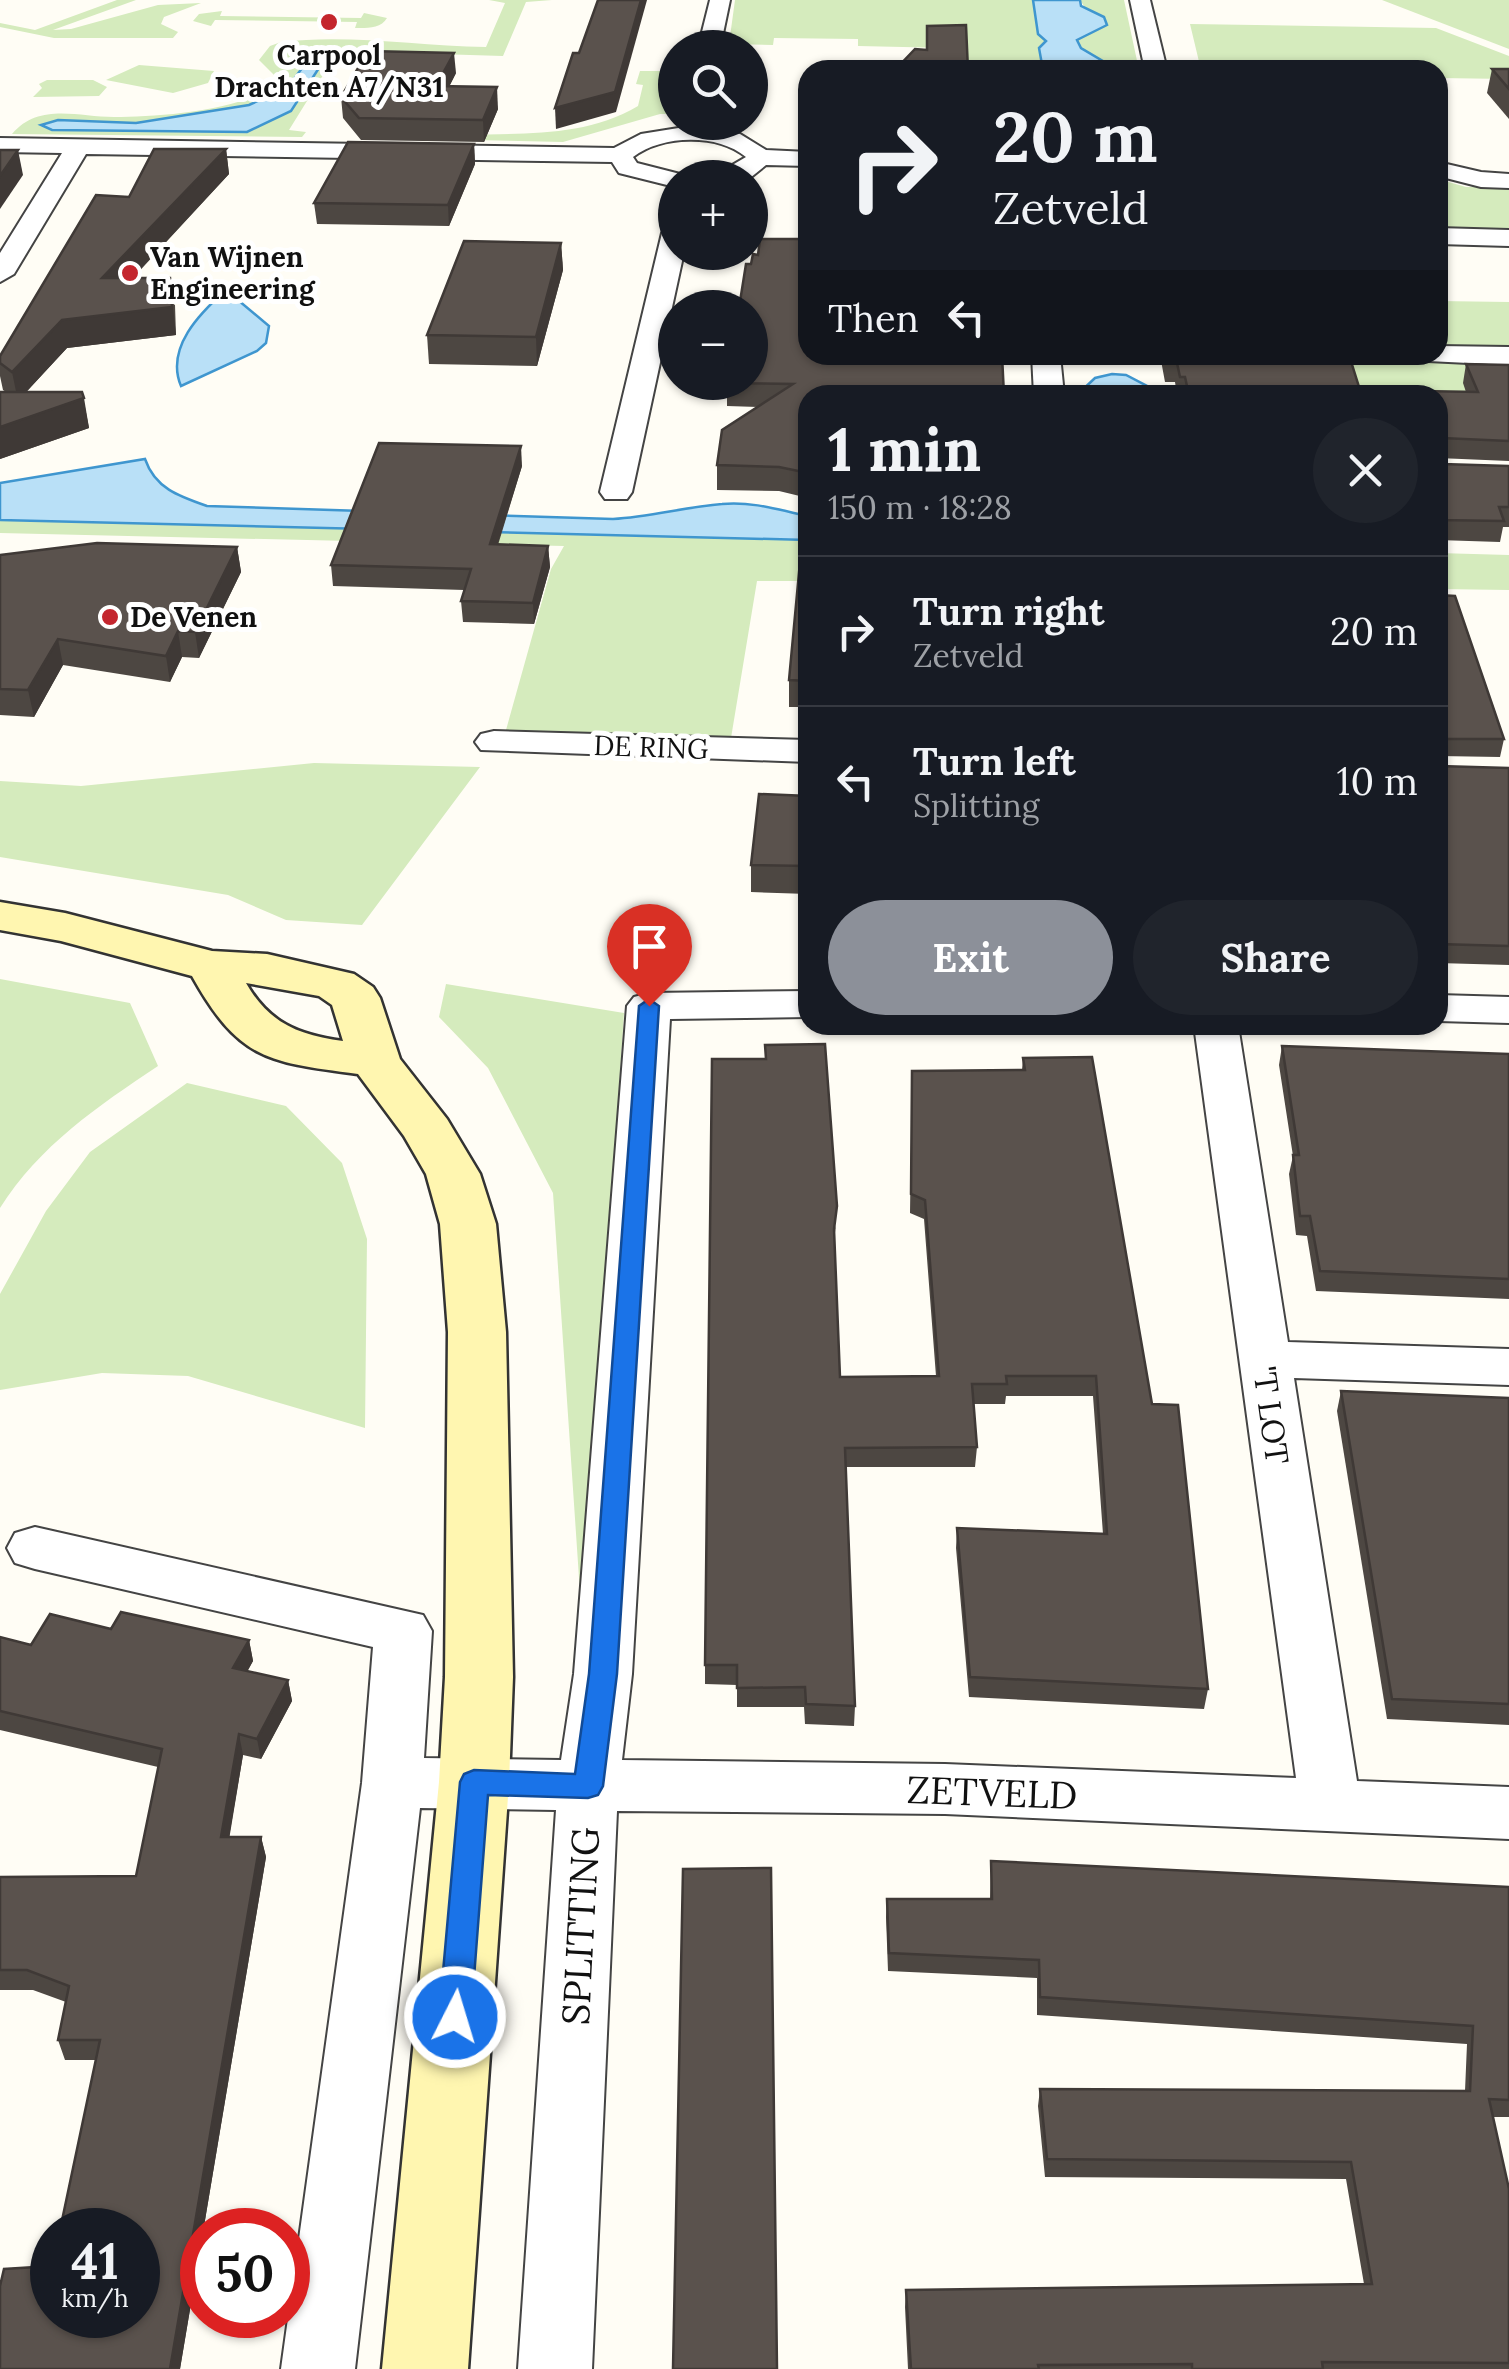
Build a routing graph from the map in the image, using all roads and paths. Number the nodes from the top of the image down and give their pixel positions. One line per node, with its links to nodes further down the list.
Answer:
1 (720, 0): 3 (street)
2 (1140, 0): 4 (street)
3 (713, 30)
4 (1154, 60)
5 (658, 137): 9 (street)
6 (735, 140): 10 (street)
7 (0, 145): 8 (street)
8 (79, 146): 9 (street); 21 (street)
9 (620, 155): 16 (street)
10 (760, 157): 11 (street); 12 (street)
11 (798, 159)
12 (757, 160)
13 (1448, 161): 14 (street)
14 (1509, 162)
15 (1448, 172): 17 (street)
16 (658, 176)
17 (1509, 180)
18 (1448, 236): 19 (street)
19 (1509, 238)
20 (667, 270): 24 (street)
21 (0, 274)
22 (1448, 355): 23 (street)
23 (1509, 356)
24 (616, 492)
25 (494, 742): 26 (street, DE RING)
26 (798, 752)
27 (0, 916): 28 (main road)
28 (211, 966): 33 (main road); 33 (main road)
29 (798, 1004): 39 (street, SPLITTING)
30 (1448, 1008): 31 (street)
31 (1509, 1010)
32 (1217, 1035): 34 (street, 'T LOT)
33 (376, 1061): 37 (main road)
34 (1263, 1359): 35 (street); 40 (street, 'T LOT)
35 (1509, 1366)
36 (35, 1548): 38 (street)
37 (474, 1782): 38 (street); 39 (street, ZETVELD); 43 (main road)
38 (392, 1783): 42 (street)
39 (588, 1786): 40 (street, ZETVELD); 44 (street, SPLITTING)
40 (1330, 1804): 41 (street, ZETVELD)
41 (1509, 1813)
42 (318, 2369)
43 (425, 2369)
44 (555, 2369)

